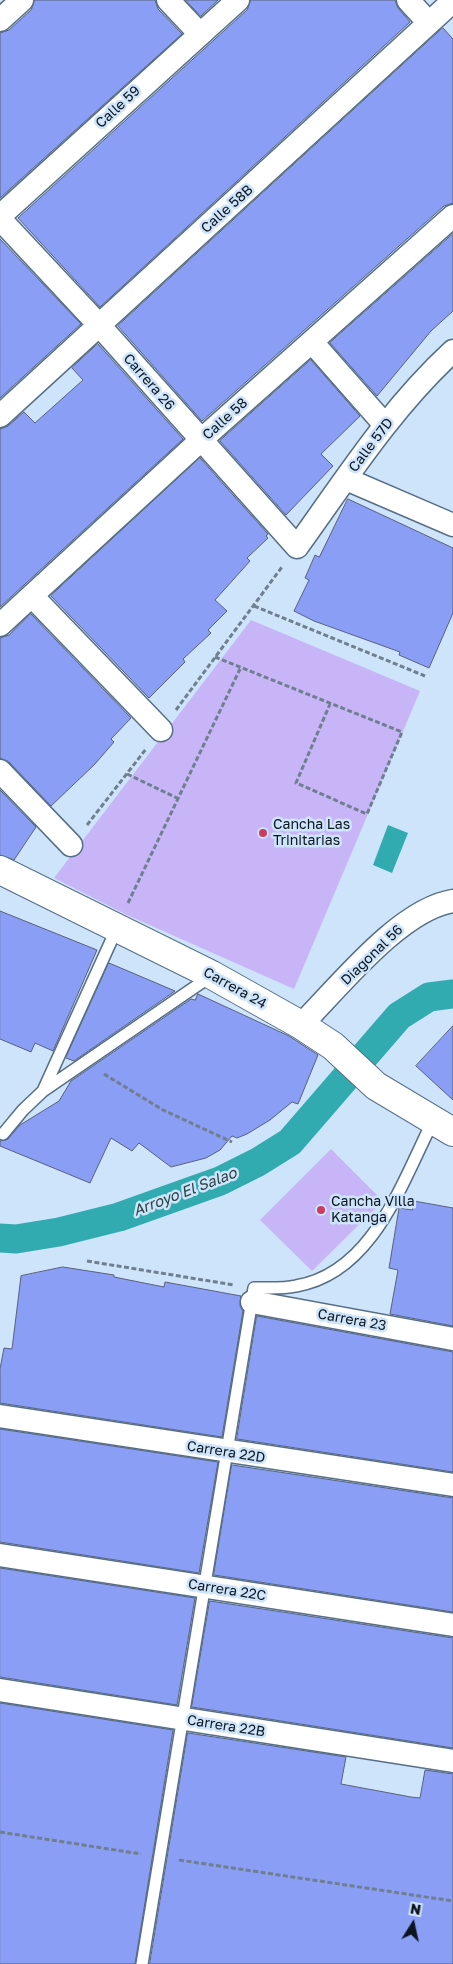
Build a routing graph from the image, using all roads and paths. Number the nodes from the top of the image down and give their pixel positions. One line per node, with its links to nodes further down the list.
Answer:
1 (22, 0): 6 (street)
2 (168, 0): 8 (street)
3 (238, 0): 8 (street, Calle 59)
4 (408, 0): 7 (street)
5 (453, 1): 7 (street, Calle 58B)
6 (0, 20)
7 (429, 23): 11 (street, Calle 58B)
8 (199, 33): 10 (street, Calle 59)
9 (453, 216): 12 (street, Calle 58)
10 (0, 217): 11 (street, Carrera 26)
11 (99, 325): 14 (street, Calle 58B); 16 (street, Carrera 26)
12 (312, 342): 15 (street); 16 (street, Calle 58)
13 (453, 351): 15 (street, Calle 57D)
14 (0, 416)
15 (385, 425): 17 (street, Calle 57D)
16 (201, 440): 19 (street, Carrera 26); 20 (street, Calle 58)
17 (346, 479): 18 (street); 19 (street, Calle 57D)
18 (453, 526)
19 (297, 547)
20 (32, 596): 22 (street, Calle 58); 27 (street)
21 (254, 606): 25 (path)
22 (0, 625)
23 (215, 657): 24 (path)
24 (240, 668): 26 (path); 30 (path)
25 (425, 676)
26 (330, 704): 26 (path)
27 (161, 730)
28 (0, 771): 31 (street)
29 (127, 774): 30 (path)
30 (177, 798): 34 (path)
31 (71, 846)
32 (0, 870): 34 (street, Carrera 24)
33 (453, 900): 36 (street, Diagonal 56)
34 (118, 927): 35 (street, Carrera 24); 38 (lane)
35 (212, 975): 36 (street, Carrera 24); 37 (lane)
36 (301, 1025): 39 (street, Carrera 24)
37 (88, 1060): 38 (lane); 41 (path)
38 (43, 1091): 40 (lane)
39 (443, 1127): 43 (lane)
40 (3, 1134)
41 (232, 1142)
42 (87, 1261): 43 (path)
43 (253, 1295): 44 (street, Carrera 23); 46 (lane)
44 (453, 1339)
45 (0, 1416): 46 (street, Carrera 22D)
46 (225, 1452): 47 (street, Carrera 22D); 49 (lane)
47 (453, 1485)
48 (0, 1555): 49 (street, Carrera 22C)
49 (204, 1586): 50 (street, Carrera 22C); 52 (lane)
50 (453, 1625)
51 (0, 1690): 52 (street, Carrera 22B)
52 (182, 1719): 53 (street, Carrera 22B); 55 (lane)
53 (453, 1761)
54 (0, 1832): 55 (path)
55 (160, 1857): 56 (path); 57 (lane)
56 (453, 1901)
57 (142, 1964)

